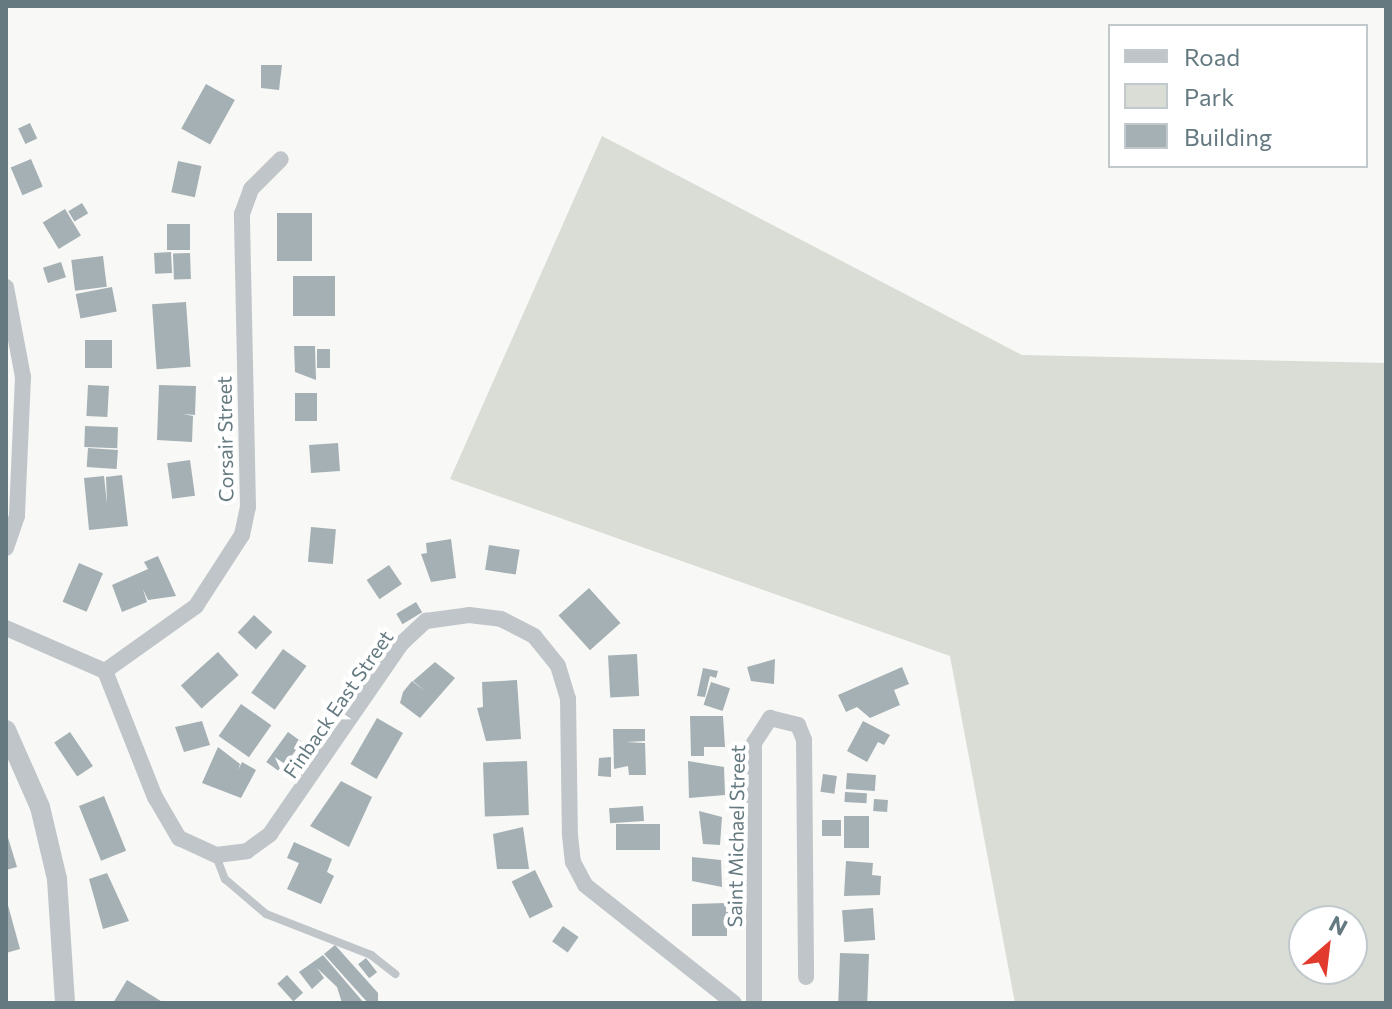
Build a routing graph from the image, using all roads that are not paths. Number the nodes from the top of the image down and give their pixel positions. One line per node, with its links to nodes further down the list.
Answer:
1 (281, 159): 5 (street, Corsair Street)
2 (6, 287): 3 (street)
3 (6, 548)
4 (6, 628): 5 (street)
5 (105, 671): 7 (street)
6 (6, 730): 10 (street)
7 (216, 855): 8 (lane); 11 (street, Finback East Street)
8 (395, 974)
9 (806, 977): 12 (street, Saint Michael Street)
10 (65, 1003)
11 (734, 1003)
12 (754, 1003)

